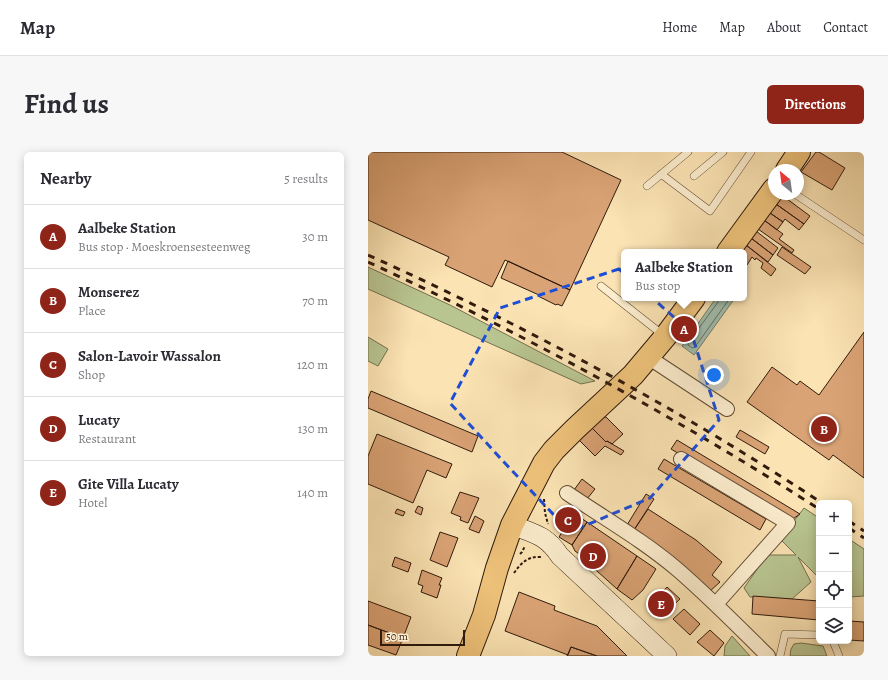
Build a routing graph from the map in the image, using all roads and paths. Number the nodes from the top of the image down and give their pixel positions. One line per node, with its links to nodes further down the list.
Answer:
1 (688, 152): 6 (lane)
2 (723, 152): 7 (lane)
3 (751, 152): 6 (lane)
4 (798, 152): 5 (main road)
5 (791, 164)
6 (661, 174): 8 (lane)
7 (694, 176)
8 (647, 186)
9 (768, 197): 12 (main road)
10 (804, 200): 11 (lane)
11 (864, 240)
12 (730, 249)
13 (601, 286): 15 (lane)
14 (692, 301): 15 (main road)
15 (665, 337): 16 (main road)
16 (648, 357): 17 (street); 24 (main road)
17 (728, 409)
18 (681, 459): 28 (street)
19 (567, 493): 28 (street)
20 (544, 494): 21 (path)
21 (546, 518): 22 (path); 23 (path)
22 (542, 519)
23 (548, 524)
24 (513, 539): 25 (main road); 26 (path); 31 (main road)
25 (560, 556): 26 (path); 32 (main road)
26 (523, 562): 27 (path)
27 (510, 577)
28 (716, 604): 33 (street)
29 (816, 635): 34 (lane)
30 (834, 644): 35 (lane)
31 (468, 656)
32 (667, 656)
33 (768, 656)
34 (780, 656)
35 (838, 656)

